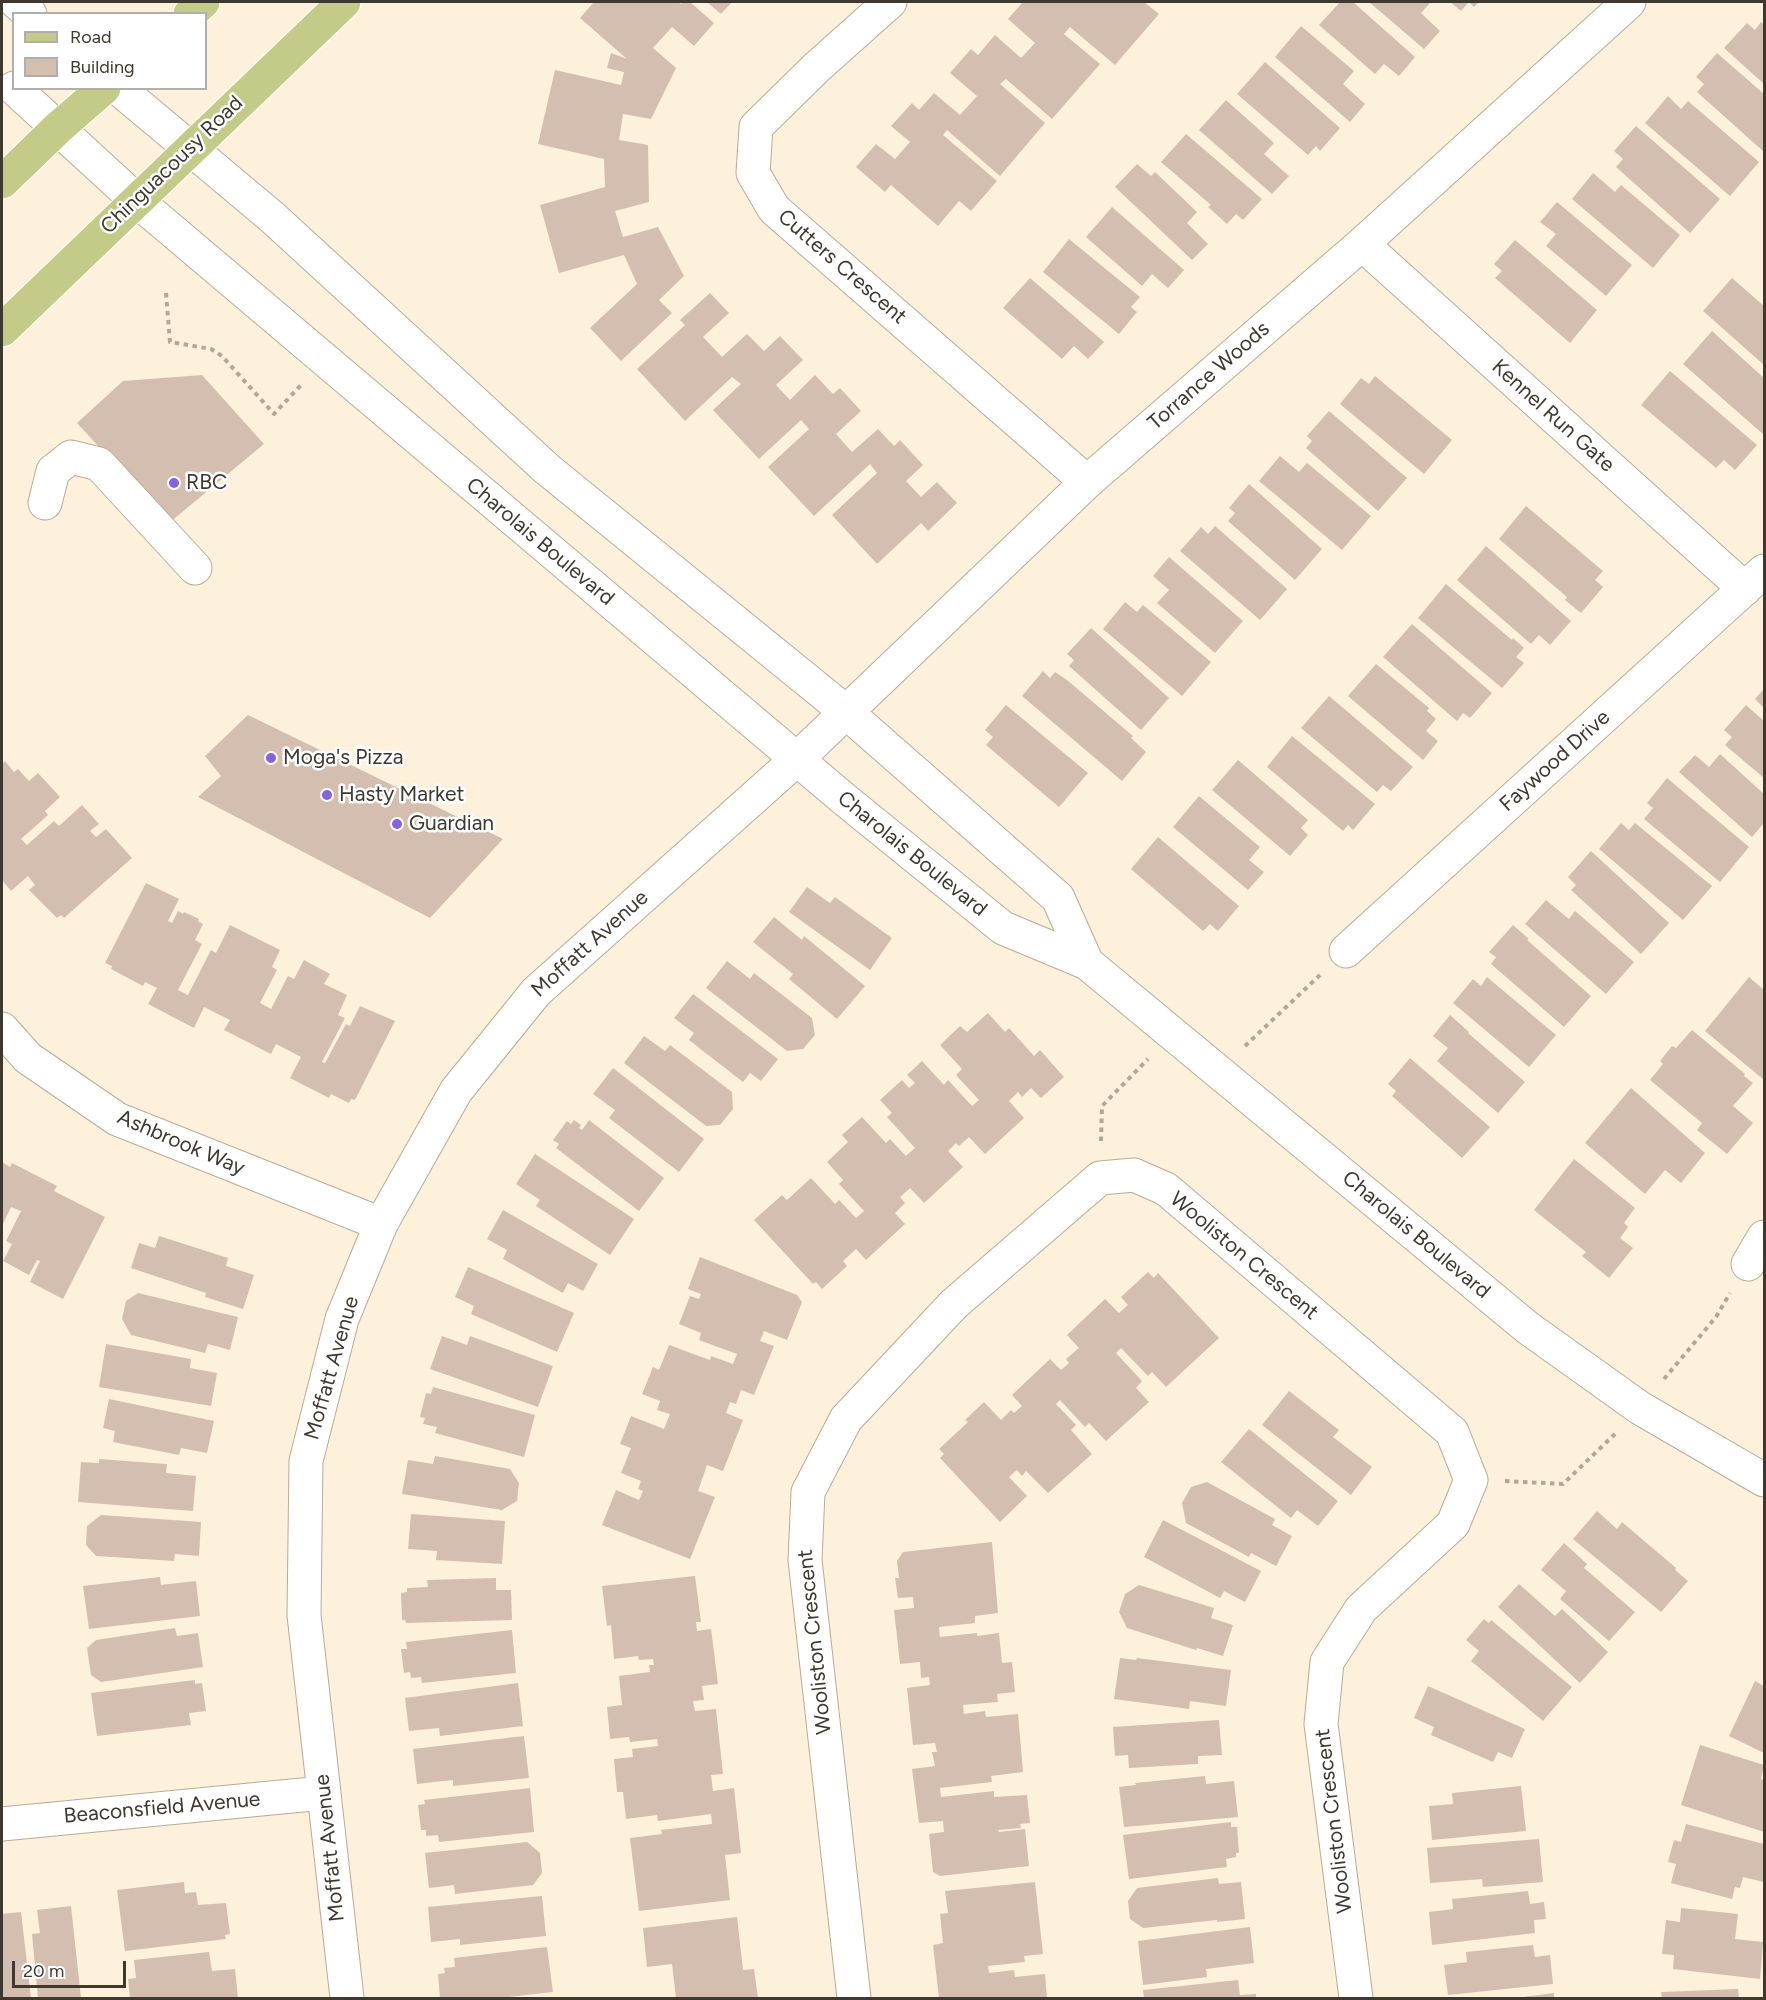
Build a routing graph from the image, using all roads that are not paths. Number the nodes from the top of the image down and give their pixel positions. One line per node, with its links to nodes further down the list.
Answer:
1 (16, 2): 5 (street)
2 (344, 2): 10 (main road, Chinguacousy Road)
3 (890, 2): 15 (street, Cutters Crescent)
4 (1629, 2): 13 (street, Torrance Woods)
5 (28, 12)
6 (16, 90): 9 (street, Charolais Boulevard)
7 (102, 90): 9 (main road)
8 (120, 90): 10 (street, Charolais Boulevard)
9 (58, 128): 11 (main road); 12 (street, Charolais Boulevard)
10 (190, 148): 12 (main road, Chinguacousy Road); 19 (street, Charolais Boulevard)
11 (2, 182)
12 (136, 200): 14 (main road, Chinguacousy Road); 20 (street, Charolais Boulevard)
13 (1362, 244): 15 (street, Torrance Woods); 18 (street, Kennel Run Gate)
14 (2, 330)
15 (1087, 482): 19 (street, Torrance Woods)
16 (45, 503): 17 (street)
17 (195, 568)
18 (1755, 580): 21 (street, Faywood Drive)
19 (845, 711): 20 (street, Torrance Woods); 22 (street, Charolais Boulevard)
20 (796, 759): 22 (street, Charolais Boulevard); 24 (street, Moffatt Avenue)
21 (1346, 951)
22 (1087, 963): 25 (street, Charolais Boulevard)
23 (2, 1029): 24 (street, Ashbrook Way)
24 (381, 1224): 26 (street, Moffatt Avenue)
25 (1764, 1480)
26 (323, 1793): 27 (street, Beaconsfield Avenue); 28 (street, Moffatt Avenue)
27 (2, 1824)
28 (347, 1998)
29 (854, 1998): 30 (street, Wooliston Crescent)
30 (1356, 1998)

